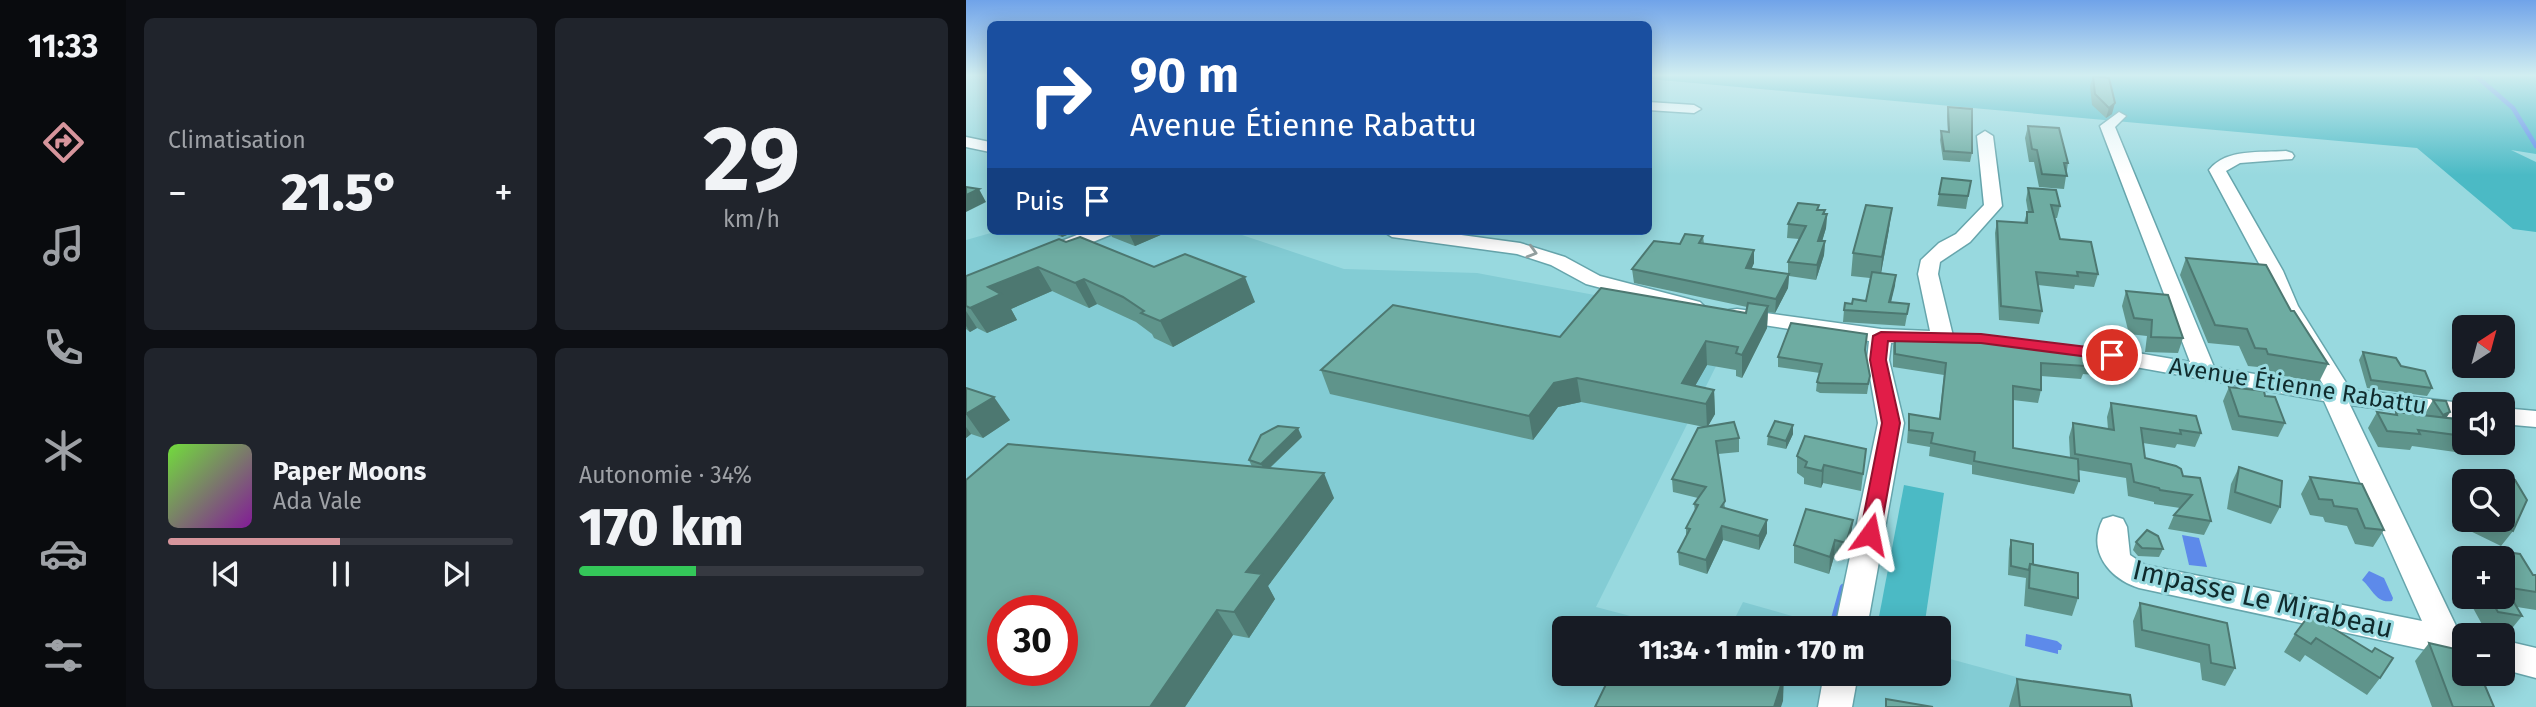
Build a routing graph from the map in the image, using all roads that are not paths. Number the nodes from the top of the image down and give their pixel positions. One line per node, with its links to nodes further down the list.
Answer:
1 (2119, 116): 14 (street)
2 (1985, 136): 11 (street)
3 (966, 142): 4 (street)
4 (987, 146)
5 (2286, 156): 15 (street)
6 (1093, 235): 9 (street)
7 (1454, 235): 8 (street)
8 (1485, 237): 10 (street, one-way to 10)
9 (1041, 257)
10 (1881, 336): 11 (street); 20 (street)
11 (1942, 337): 12 (street)
12 (1968, 338)
13 (2065, 349): 14 (street, Avenue Étienne Rabattu)
14 (2205, 372): 15 (street, Avenue Étienne Rabattu)
15 (2338, 395): 16 (street, Avenue Étienne Rabattu); 21 (street, Impasse Le Mirabeau)
16 (2452, 409)
17 (2515, 417): 18 (street)
18 (2536, 419)
19 (2113, 527): 22 (street, Impasse Le Mirabeau)
20 (1853, 616)
21 (2452, 636)
22 (2452, 641)
23 (2515, 657): 24 (street)
24 (2536, 663)
25 (1839, 686): 26 (street)
26 (1835, 707)

